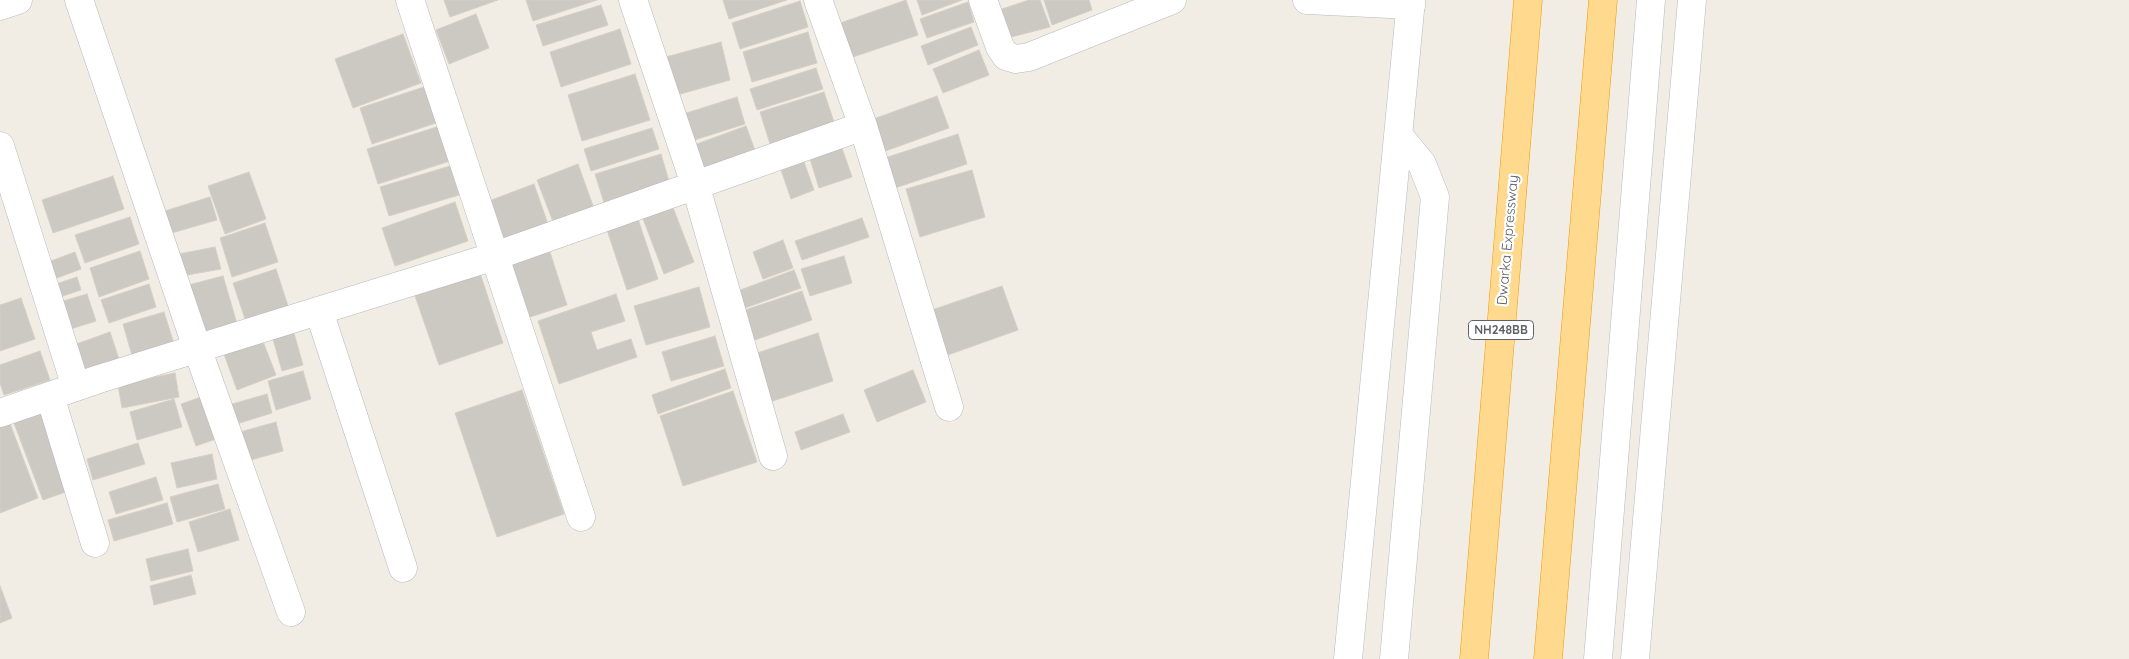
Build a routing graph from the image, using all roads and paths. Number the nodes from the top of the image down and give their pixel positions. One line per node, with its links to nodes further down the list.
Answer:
1 (18, 0): 14 (street)
2 (79, 0): 21 (street)
3 (410, 0): 19 (street)
4 (633, 0): 18 (street)
5 (818, 0): 15 (street)
6 (982, 0): 7 (street)
7 (1172, 0)
8 (1307, 0): 13 (street)
9 (1528, 0): 33 (highway, Dwarka Expressway / NH248BB)
10 (1603, 0): 34 (highway)
11 (1650, 0): 35 (street)
12 (1692, 0): 36 (street)
13 (1411, 3): 16 (street)
14 (0, 6)
15 (863, 126): 18 (street); 24 (street)
16 (1399, 136): 31 (street); 32 (street)
17 (0, 146): 22 (street)
18 (696, 186): 19 (street); 26 (street)
19 (495, 256): 20 (street); 27 (street)
20 (319, 311): 21 (street); 29 (street)
21 (198, 348): 22 (street); 30 (street)
22 (76, 387): 23 (street)
23 (50, 396): 25 (street); 28 (street)
24 (949, 406)
25 (0, 413)
26 (773, 456)
27 (582, 517)
28 (95, 543)
29 (403, 568)
30 (291, 612)
31 (1348, 659)
32 (1394, 659)
33 (1474, 659)
34 (1548, 659)
35 (1598, 659)
36 (1635, 659)

